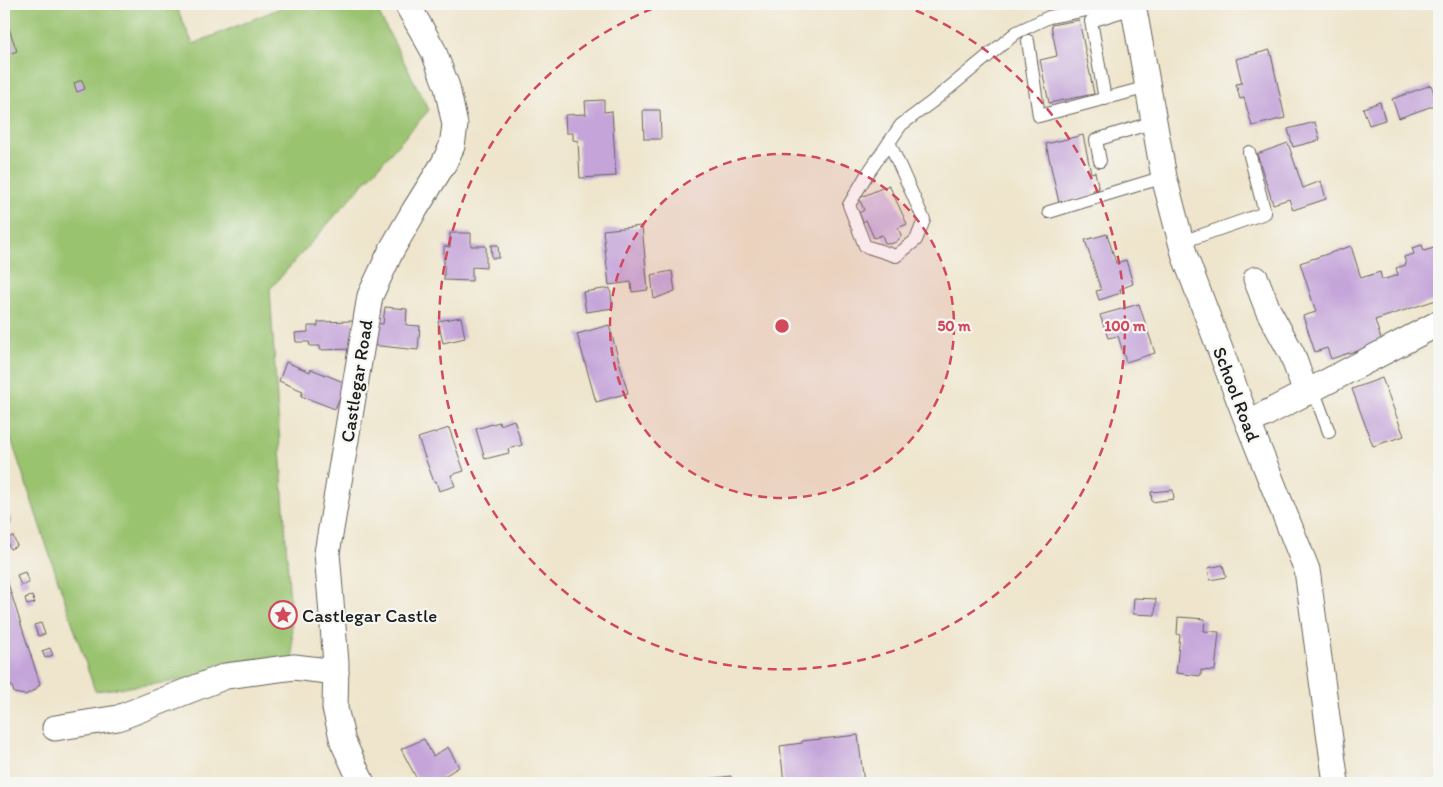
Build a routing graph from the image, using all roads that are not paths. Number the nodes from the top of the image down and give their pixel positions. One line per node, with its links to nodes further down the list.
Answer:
1 (407, 4): 18 (street, Castlegar Road)
2 (1128, 5): 4 (street, School Road); 5 (lane); 7 (lane)
3 (1028, 41): 5 (lane)
4 (1148, 87): 5 (lane); 6 (street, School Road)
5 (1105, 99)
6 (1154, 122): 9 (lane); 10 (street, School Road)
7 (889, 142): 7 (lane)
8 (1249, 152): 12 (lane)
9 (1100, 161)
10 (1164, 177): 11 (lane); 12 (street, School Road)
11 (1049, 212)
12 (1182, 242): 16 (street, School Road)
13 (1256, 279): 15 (street)
14 (1439, 324): 15 (street)
15 (1310, 391): 16 (street); 17 (lane)
16 (1248, 423): 21 (street, School Road)
17 (1329, 432)
18 (336, 672): 19 (street); 20 (street, Castlegar Road)
19 (55, 728)
20 (362, 783)
21 (1336, 783)

